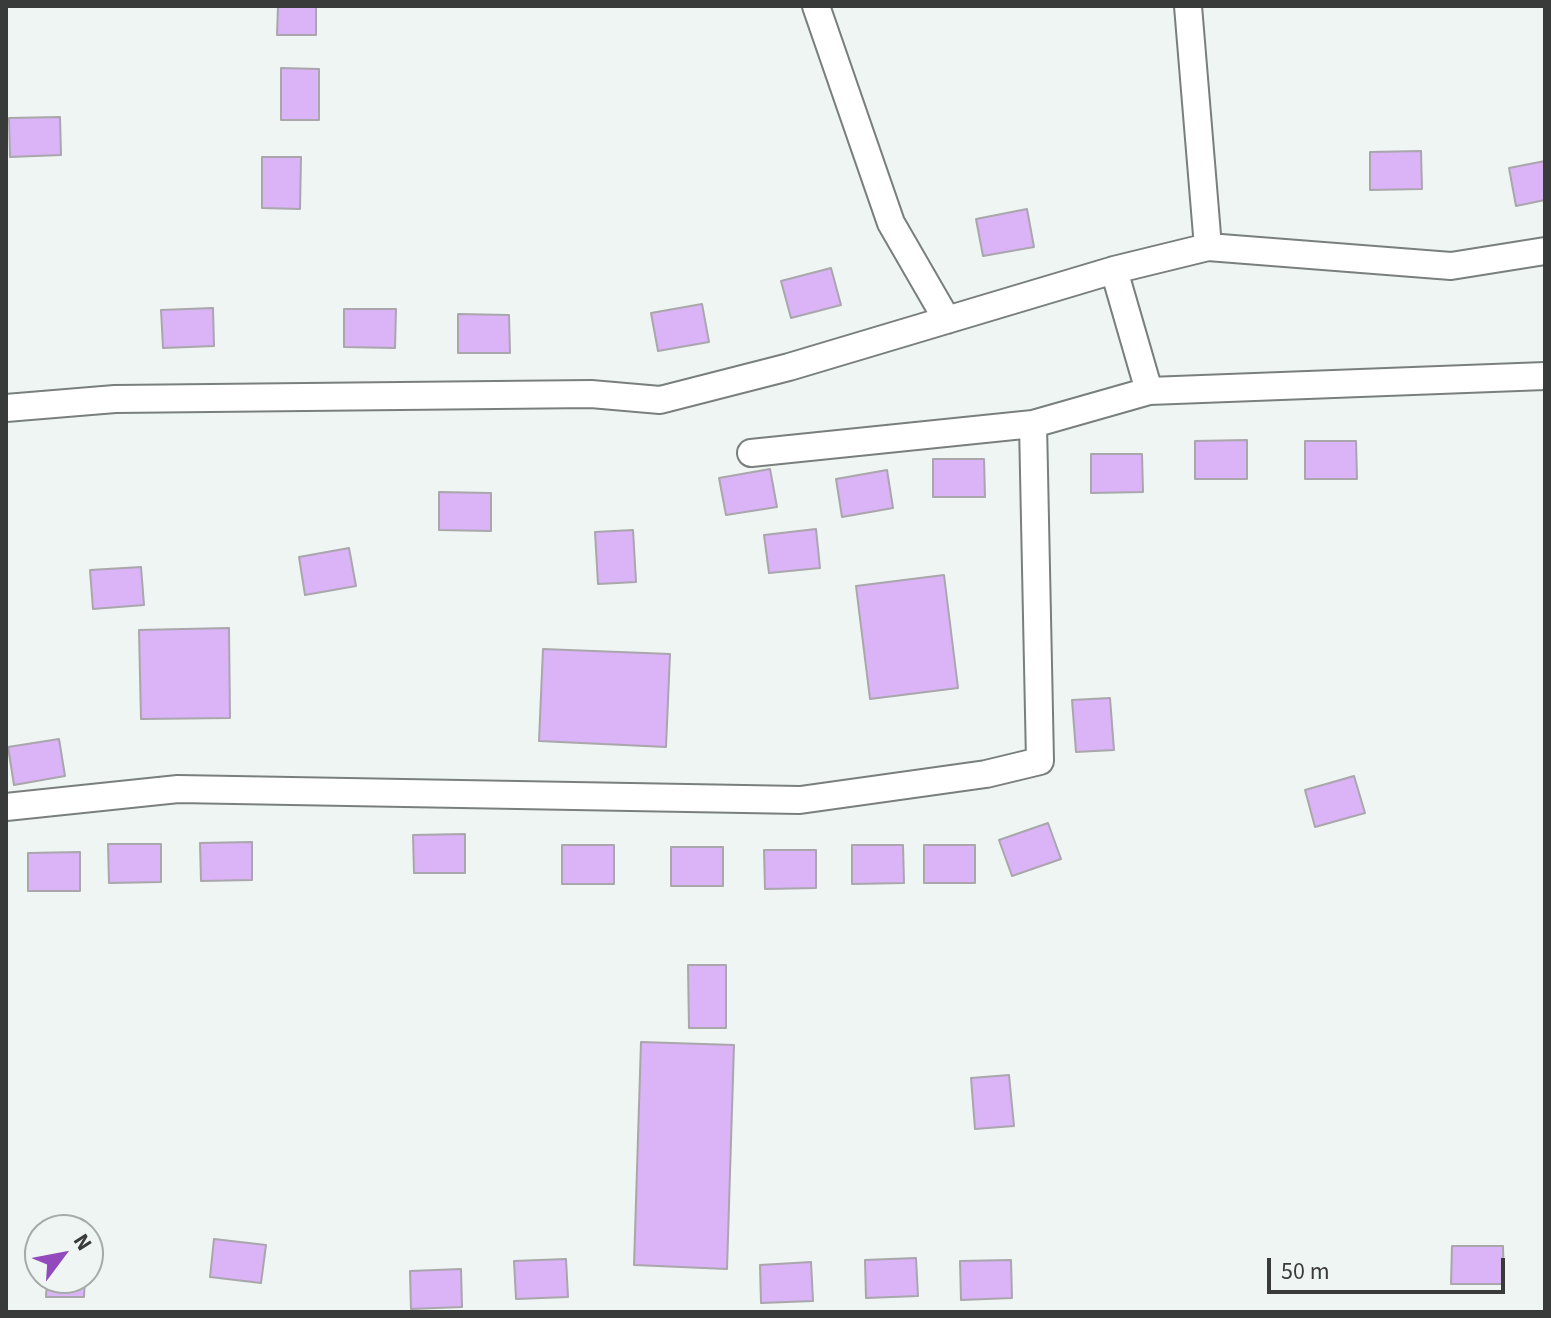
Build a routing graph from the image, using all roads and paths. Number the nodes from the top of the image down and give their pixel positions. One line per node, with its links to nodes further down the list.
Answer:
1 (816, 6): 6 (street)
2 (1188, 6): 3 (street)
3 (1208, 247): 4 (street); 5 (street)
4 (1545, 251)
5 (1114, 270): 6 (street); 8 (street)
6 (947, 320): 9 (street)
7 (1545, 376): 8 (street)
8 (1149, 391): 10 (street)
9 (6, 408)
10 (1033, 424): 11 (street); 12 (street)
11 (751, 453)
12 (6, 807)

